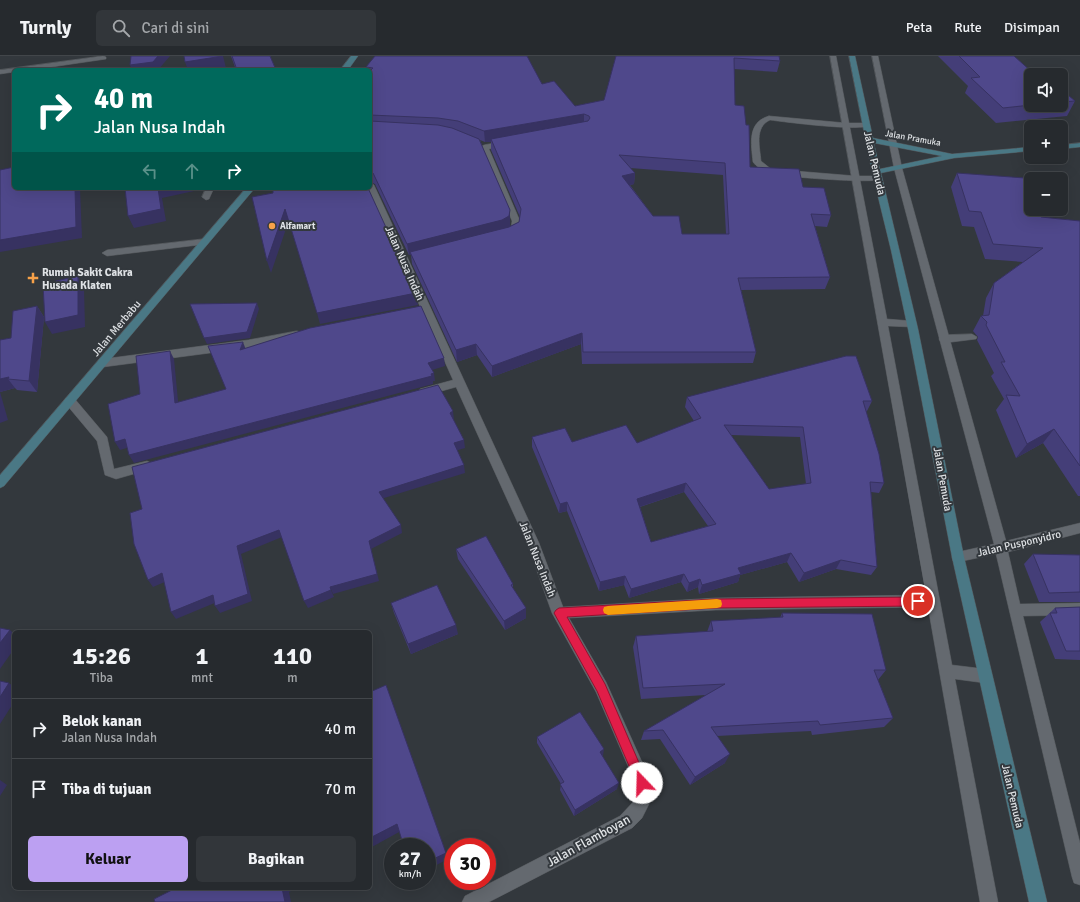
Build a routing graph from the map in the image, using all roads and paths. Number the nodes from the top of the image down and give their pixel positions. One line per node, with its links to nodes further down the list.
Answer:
1 (355, 56): 7 (main road)
2 (833, 56): 10 (street)
3 (852, 56): 11 (main road, Jalan Pemuda)
4 (875, 56): 14 (street)
5 (104, 58): 6 (street)
6 (30, 68)
7 (346, 68)
8 (12, 70): 9 (street)
9 (0, 72)
10 (846, 125): 11 (street); 21 (street); 21 (street)
11 (866, 125): 12 (main road, Jalan Pemuda)
12 (869, 140): 14 (main road, Jalan Pramuka); 20 (main road, Jalan Pemuda)
13 (515, 142): 26 (street)
14 (893, 145): 18 (main road, Jalan Pramuka); 19 (street)
15 (1080, 145): 16 (main road)
16 (1068, 146)
17 (1024, 150): 18 (main road, Jalan Pramuka)
18 (954, 156): 19 (main road, Jalan Pramuka)
19 (898, 168): 20 (main road, Jalan Pramuka); 33 (street)
20 (877, 175): 21 (street); 30 (main road, Jalan Pemuda)
21 (856, 178): 29 (street)
22 (372, 189): 35 (street, Jalan Nusa Indah)
23 (209, 190): 25 (street)
24 (248, 190): 27 (main road, Jalan Merbabu)
25 (206, 197)
26 (499, 237)
27 (204, 242): 28 (street); 34 (main road, Jalan Merbabu)
28 (107, 253)
29 (882, 322): 30 (street); 43 (street)
30 (912, 324): 42 (main road, Jalan Pemuda)
31 (309, 332): 34 (street)
32 (972, 337): 33 (street)
33 (944, 339): 41 (street)
34 (102, 363): 37 (main road, Jalan Merbabu)
35 (459, 382): 36 (street); 46 (street, Jalan Nusa Indah)
36 (414, 395)
37 (70, 401): 38 (street); 39 (main road, Jalan Merbabu)
38 (161, 462)
39 (0, 483)
40 (1080, 528): 41 (street, Jalan Pusponyidro)
41 (1001, 548): 42 (street, Jalan Pusponyidro); 45 (street)
42 (958, 557): 48 (main road, Jalan Pemuda)
43 (934, 601): 46 (street); 47 (street)
44 (1080, 609): 45 (street)
45 (1014, 610): 49 (street)
46 (559, 613): 50 (street, Jalan Flamboyan)
47 (947, 671): 48 (street); 52 (street)
48 (986, 676): 53 (main road, Jalan Pemuda)
49 (1080, 877)
50 (489, 898): 51 (street, Jalan Flamboyan)
51 (471, 902)
52 (990, 902)
53 (1038, 902)

